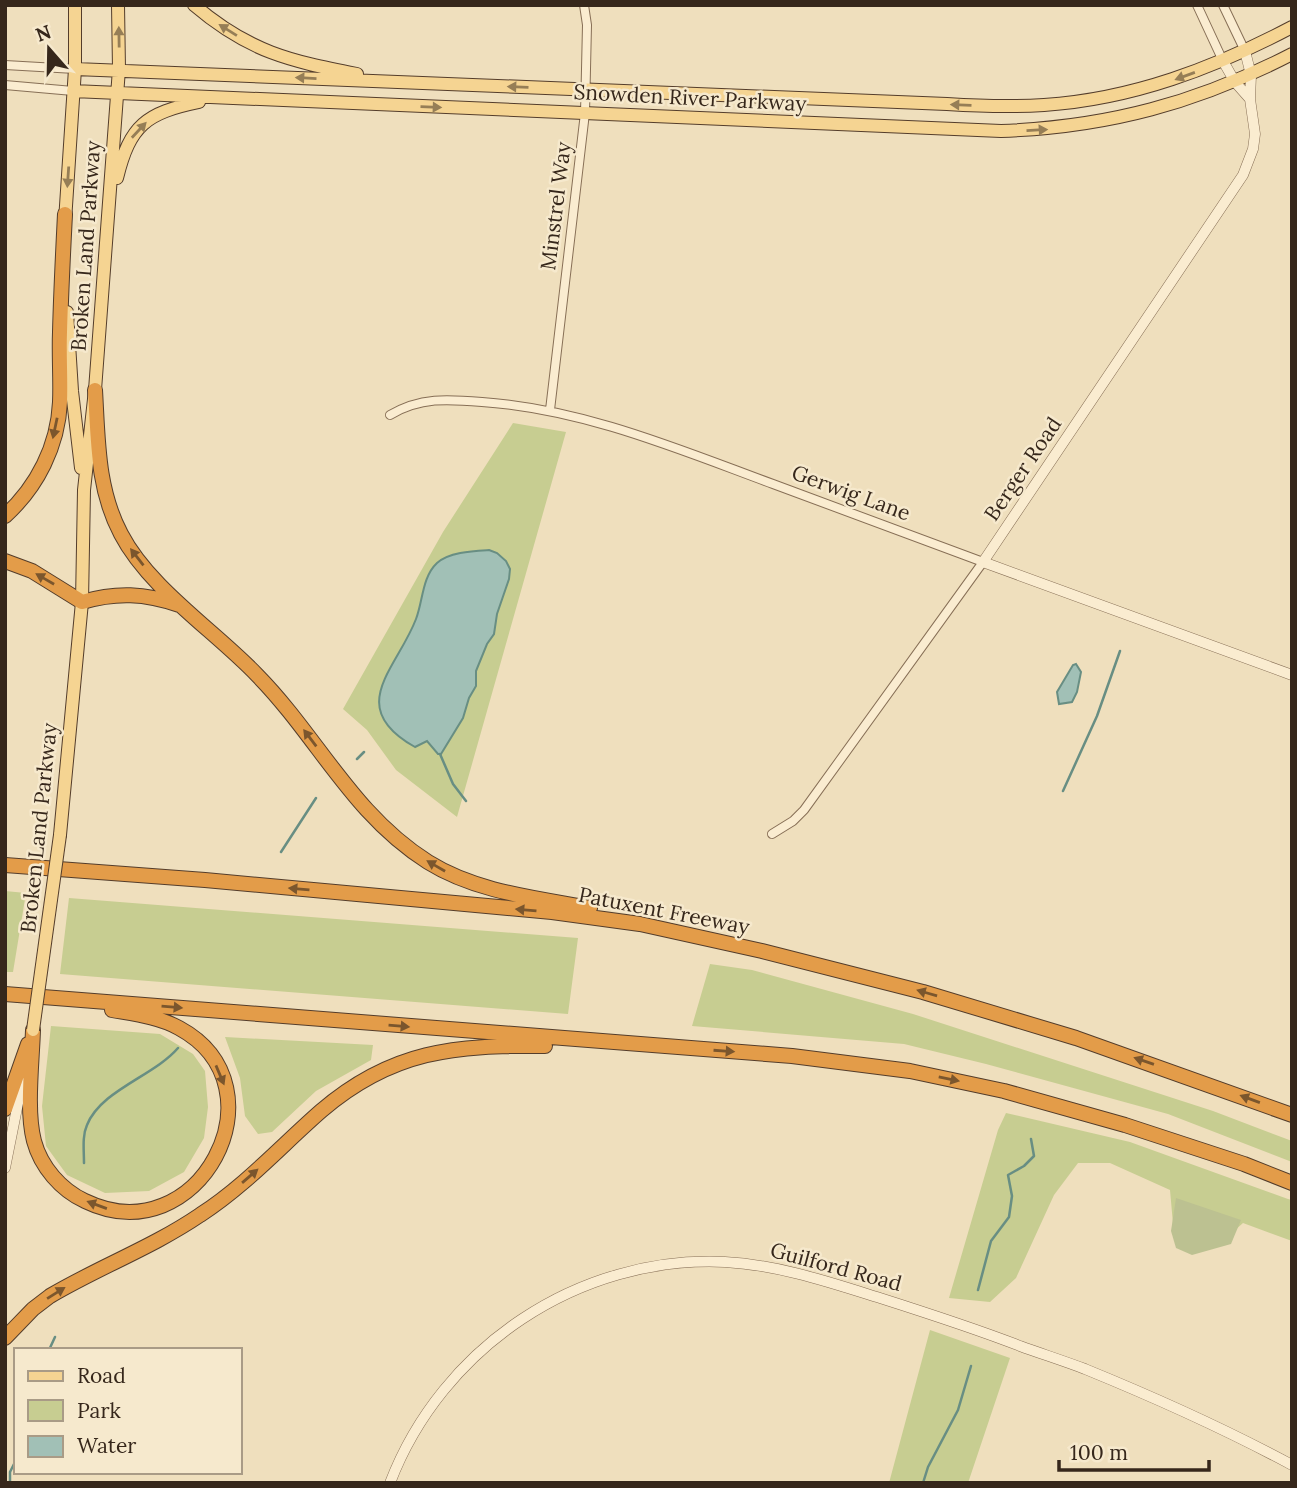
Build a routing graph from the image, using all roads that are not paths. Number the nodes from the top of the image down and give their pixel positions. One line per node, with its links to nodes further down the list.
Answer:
1 (75, 5): 12 (main road, Broken Land Parkway)
2 (118, 5): 13 (main road, Broken Land Parkway, one-way to 2)
3 (194, 5): 15 (main road, one-way to 3)
4 (584, 5): 18 (street, Minstrel Way)
5 (1197, 5): 10 (street)
6 (1223, 5): 8 (street)
7 (1292, 27): 8 (main road, Snowden River Parkway)
8 (1245, 51): 10 (main road, Snowden River Parkway); 14 (street, Berger Road)
9 (1292, 54): 14 (main road, Snowden River Parkway)
10 (1223, 61): 16 (street); 18 (main road, Snowden River Parkway, one-way to 18)
11 (5, 65): 12 (street)
12 (75, 69): 13 (main road, Snowden River Parkway); 19 (main road, Broken Land Parkway)
13 (119, 69): 15 (main road, Snowden River Parkway, one-way to 13); 20 (main road, Broken Land Parkway)
14 (1251, 75): 16 (main road, Snowden River Parkway); 22 (street, Berger Road)
15 (399, 82): 18 (main road, Snowden River Parkway, one-way to 15)
16 (1235, 82): 22 (street); 23 (main road, Snowden River Parkway, one-way to 16)
17 (5, 85): 19 (street)
18 (586, 89): 23 (street, Minstrel Way)
19 (74, 91): 20 (main road, Snowden River Parkway); 24 (main road, Broken Land Parkway, one-way to 24)
20 (117, 94): 21 (main road, Snowden River Parkway); 25 (main road, Broken Land Parkway)
21 (218, 98): 23 (main road, Snowden River Parkway, one-way to 23); 25 (main road, one-way to 21)
22 (1250, 99): 32 (street, Berger Road)
23 (585, 113): 27 (street, Minstrel Way)
24 (65, 214): 29 (main road, Broken Land Parkway); 30 (highway, one-way to 30)
25 (108, 216): 26 (main road, Broken Land Parkway)
26 (95, 390): 29 (main road, Broken Land Parkway); 34 (highway, one-way to 26)
27 (550, 410): 28 (street, Gerwig Lane); 32 (street, Gerwig Lane)
28 (390, 415)
29 (84, 490): 33 (main road, Broken Land Parkway)
30 (5, 516)
31 (5, 561): 33 (highway, one-way to 31)
32 (983, 562): 35 (street, Gerwig Lane); 36 (street, Berger Road)
33 (82, 602): 34 (highway); 41 (main road, Broken Land Parkway, bridge)
34 (183, 607): 38 (highway, one-way to 34)
35 (1292, 674)
36 (772, 834)
37 (5, 865): 38 (highway, Patuxent Freeway, one-way to 37)
38 (690, 934): 44 (highway, Patuxent Freeway, one-way to 38)
39 (5, 994): 40 (highway)
40 (56, 998): 41 (highway, one-way to 41); 42 (highway, one-way to 42)
41 (33, 1030): 43 (highway); 45 (street, Broken Land Parkway)
42 (685, 1048): 46 (highway, one-way to 46); 47 (highway, one-way to 42)
43 (5, 1109)
44 (1292, 1115)
45 (5, 1168)
46 (1292, 1182)
47 (5, 1338)
48 (1292, 1465): 49 (street, Guilford Road)
49 (390, 1483)

